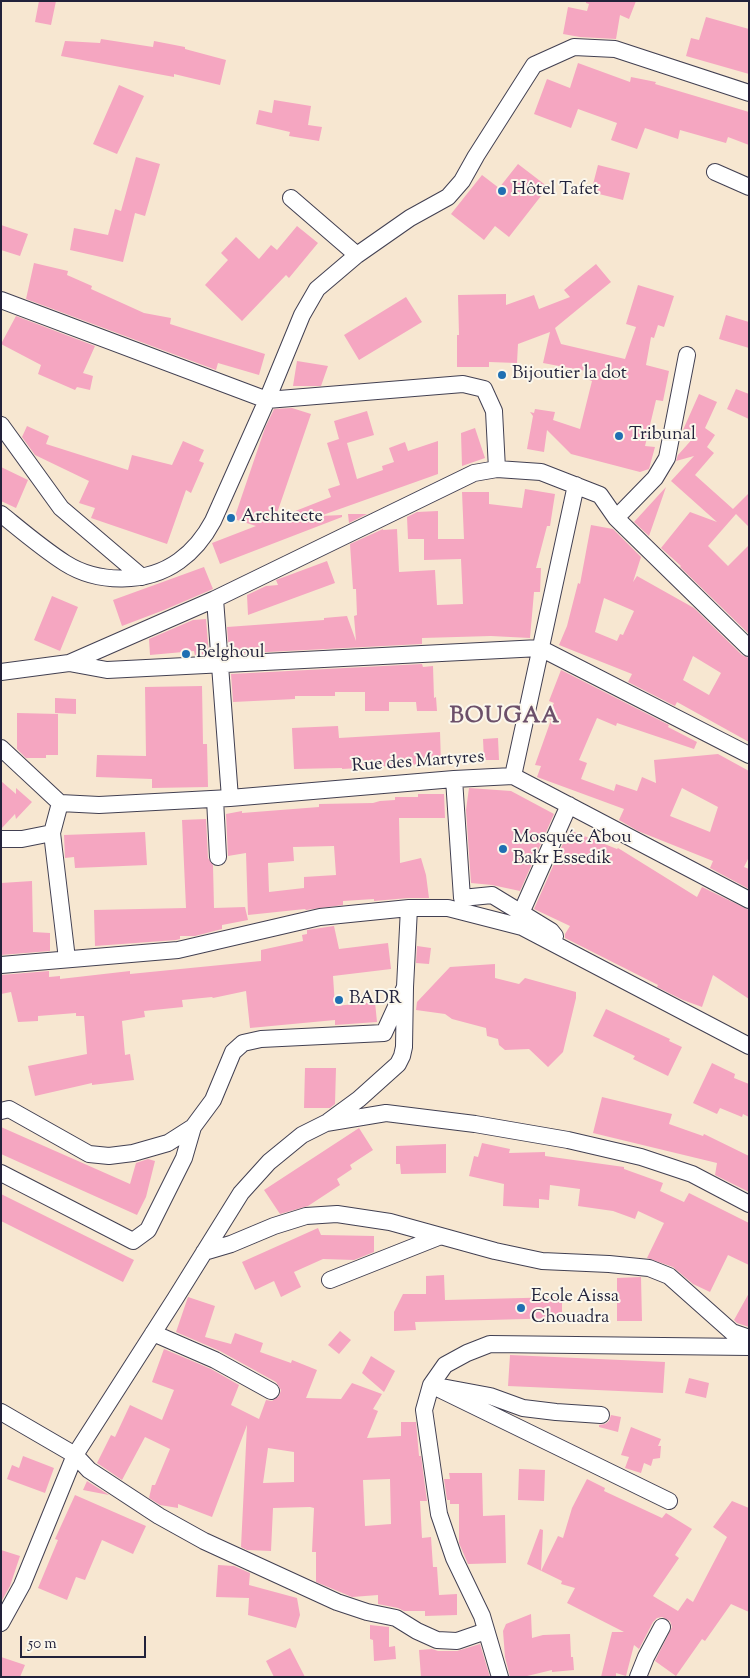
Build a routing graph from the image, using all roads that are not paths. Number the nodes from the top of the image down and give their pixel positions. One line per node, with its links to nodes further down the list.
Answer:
1 (749, 93): 5 (street)
2 (715, 172): 3 (street)
3 (749, 188)
4 (291, 198): 5 (street)
5 (357, 255): 8 (street)
6 (1, 300): 8 (street)
7 (687, 355): 13 (street)
8 (267, 400): 10 (street); 14 (street)
9 (1, 424): 14 (street)
10 (497, 469): 11 (street); 15 (street)
11 (576, 484): 13 (street); 16 (street)
12 (1, 514): 14 (street)
13 (616, 518): 17 (street)
14 (142, 577)
15 (215, 599): 18 (street); 19 (street)
16 (540, 648): 19 (street); 22 (street); 23 (street)
17 (749, 648)
18 (69, 663): 19 (street); 20 (street)
19 (220, 665): 25 (street)
20 (1, 672)
21 (1, 748): 26 (street)
22 (749, 755)
23 (513, 776): 24 (street, Rue des Martyres); 27 (street)
24 (454, 779): 25 (street, Rue des Martyres); 32 (street)
25 (223, 799): 26 (street, Rue des Martyres); 30 (street)
26 (60, 803): 28 (street)
27 (569, 806): 31 (street); 34 (street)
28 (52, 833): 29 (street); 36 (street)
29 (1, 839)
30 (218, 857)
31 (749, 900)
32 (455, 903): 33 (street); 34 (street); 35 (street)
33 (409, 908): 36 (street); 38 (street)
34 (521, 913): 35 (street)
35 (571, 953): 39 (street)
36 (67, 959): 37 (street)
37 (1, 965)
38 (405, 987): 41 (street); 42 (street)
39 (749, 1046)
40 (1, 1112): 42 (street)
41 (326, 1123): 44 (street); 46 (street)
42 (193, 1127): 43 (street)
43 (1, 1173)
44 (749, 1204)
45 (441, 1236): 46 (street); 47 (street); 49 (street)
46 (204, 1252): 48 (street)
47 (330, 1280)
48 (153, 1333): 52 (street); 55 (street)
49 (749, 1338)
50 (749, 1347): 51 (street)
51 (431, 1385): 54 (street); 56 (street); 59 (street)
52 (272, 1391)
53 (1, 1412): 55 (street)
54 (601, 1415)
55 (75, 1455): 57 (street); 59 (street)
56 (669, 1501)
57 (1, 1622)
58 (662, 1627): 61 (street)
59 (486, 1631): 60 (street)
60 (500, 1677)
61 (638, 1677)

